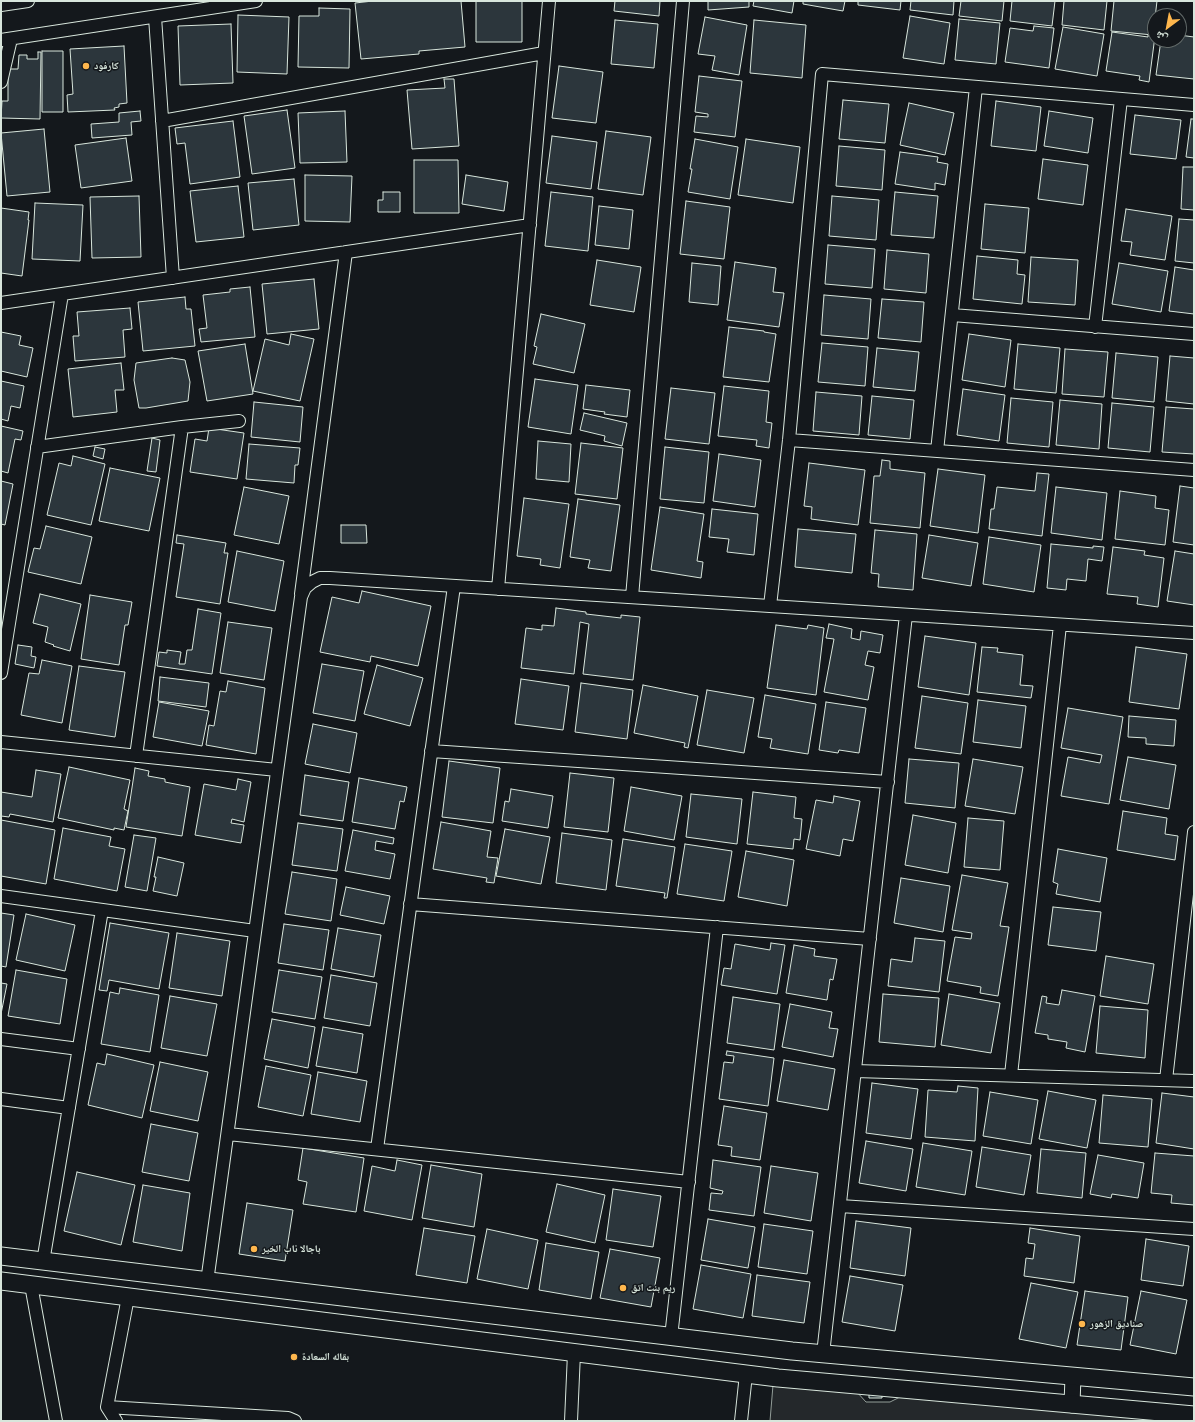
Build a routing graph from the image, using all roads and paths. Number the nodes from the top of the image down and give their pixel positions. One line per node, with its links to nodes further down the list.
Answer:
1 (28, 1): 5 (street)
2 (256, 1): 6 (street)
3 (549, 1): 8 (street)
4 (683, 1): 31 (street)
5 (1, 5)
6 (155, 17): 7 (street); 13 (street)
7 (6, 40): 9 (street)
8 (544, 53): 13 (street); 14 (street)
9 (1, 82)
10 (976, 87): 11 (street); 19 (street); 24 (street)
11 (1121, 99): 12 (street); 20 (street)
12 (1194, 104)
13 (162, 121): 16 (street)
14 (530, 225): 15 (street); 29 (street)
15 (346, 252): 16 (street); 30 (street)
16 (173, 278): 17 (street)
17 (62, 294): 18 (street); 25 (street)
18 (1, 303)
19 (952, 316): 20 (street); 26 (street)
20 (1095, 327): 21 (street)
21 (1194, 334)
22 (239, 421): 23 (street)
23 (182, 427): 25 (street); 40 (street)
24 (789, 440): 26 (street); 32 (street)
25 (37, 447): 36 (street)
26 (937, 451): 27 (street)
27 (1194, 470)
28 (454, 586): 29 (street); 30 (street); 39 (street)
29 (498, 589): 31 (street)
30 (301, 597): 41 (street)
31 (632, 597): 32 (street)
32 (770, 606): 33 (street)
33 (906, 615): 34 (street); 42 (street)
34 (1060, 625): 35 (street); 54 (street)
35 (1194, 634)
36 (2, 656): 37 (street)
37 (1, 673)
38 (1, 742): 40 (street)
39 (431, 751): 42 (street); 45 (street)
40 (136, 756): 41 (street)
41 (277, 770): 48 (street)
42 (888, 782): 49 (street)
43 (1194, 832): 50 (street)
44 (1, 896): 46 (street)
45 (410, 904): 47 (street); 60 (street)
46 (102, 910): 48 (street); 52 (street)
47 (717, 927): 49 (street); 61 (street)
48 (255, 931): 59 (street)
49 (870, 939): 53 (street)
50 (1188, 942): 55 (street)
51 (1, 1039): 52 (street)
52 (79, 1049): 58 (street)
53 (855, 1071): 54 (street); 62 (street)
54 (1011, 1075): 55 (street)
55 (1166, 1080): 56 (street)
56 (1194, 1081)
57 (1, 1098): 58 (street)
58 (69, 1108): 65 (street)
59 (228, 1134): 60 (street); 67 (street)
60 (377, 1149): 61 (street)
61 (689, 1182): 70 (street)
62 (840, 1206): 63 (street); 72 (street)
63 (1194, 1229)
64 (1, 1256): 65 (main road)
65 (43, 1262): 67 (main road)
66 (1, 1281): 68 (main road)
67 (207, 1282): 70 (main road)
68 (31, 1285): 69 (main road); 80 (street)
69 (128, 1297): 71 (main road); 77 (street)
70 (671, 1336): 72 (main road)
71 (574, 1353): 73 (main road); 82 (street)
72 (823, 1354): 74 (main road)
73 (746, 1374): 76 (main road); 83 (street)
74 (1073, 1376): 75 (main road); 76 (street)
75 (1194, 1387)
76 (1072, 1405): 78 (main road)
77 (107, 1407): 79 (street); 81 (street)
78 (1194, 1415)
79 (291, 1420)
80 (56, 1421)
81 (116, 1421)
82 (572, 1421)
83 (742, 1421)

